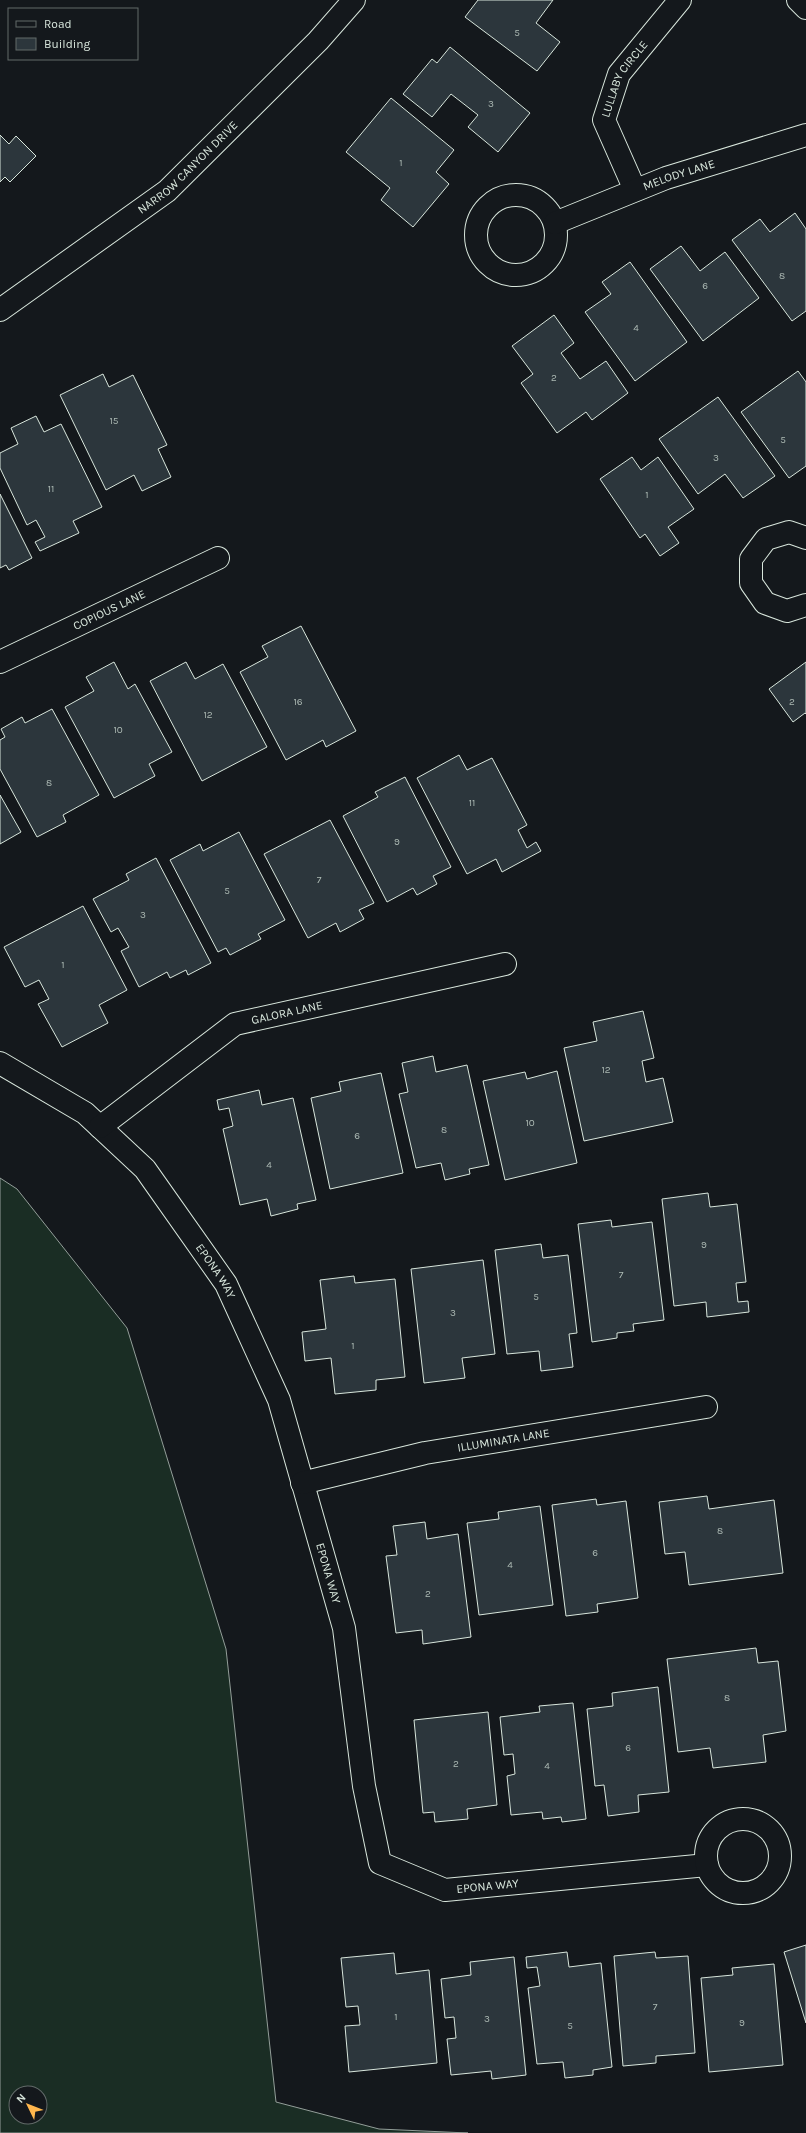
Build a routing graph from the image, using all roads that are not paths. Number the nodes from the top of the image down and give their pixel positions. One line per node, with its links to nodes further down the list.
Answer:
1 (354, 0): 8 (street, NARROW CANYON DRIVE)
2 (680, 0): 6 (street, LULLABY CIRCLE)
3 (798, 0): 4 (street)
4 (806, 8)
5 (806, 135): 6 (street, MELODY LANE)
6 (635, 190): 7 (street, MELODY LANE)
7 (555, 222)
8 (0, 310)
9 (806, 538): 11 (street)
10 (218, 558): 12 (street, COPIOUS LANE)
11 (806, 605)
12 (0, 662)
13 (505, 964): 15 (street, GALORA LANE)
14 (0, 1063): 15 (street, EPONA WAY)
15 (100, 1127): 17 (street, EPONA WAY)
16 (706, 1407): 17 (street, ILLUMINATA LANE)
17 (302, 1483): 18 (street, EPONA WAY)
18 (707, 1865)

